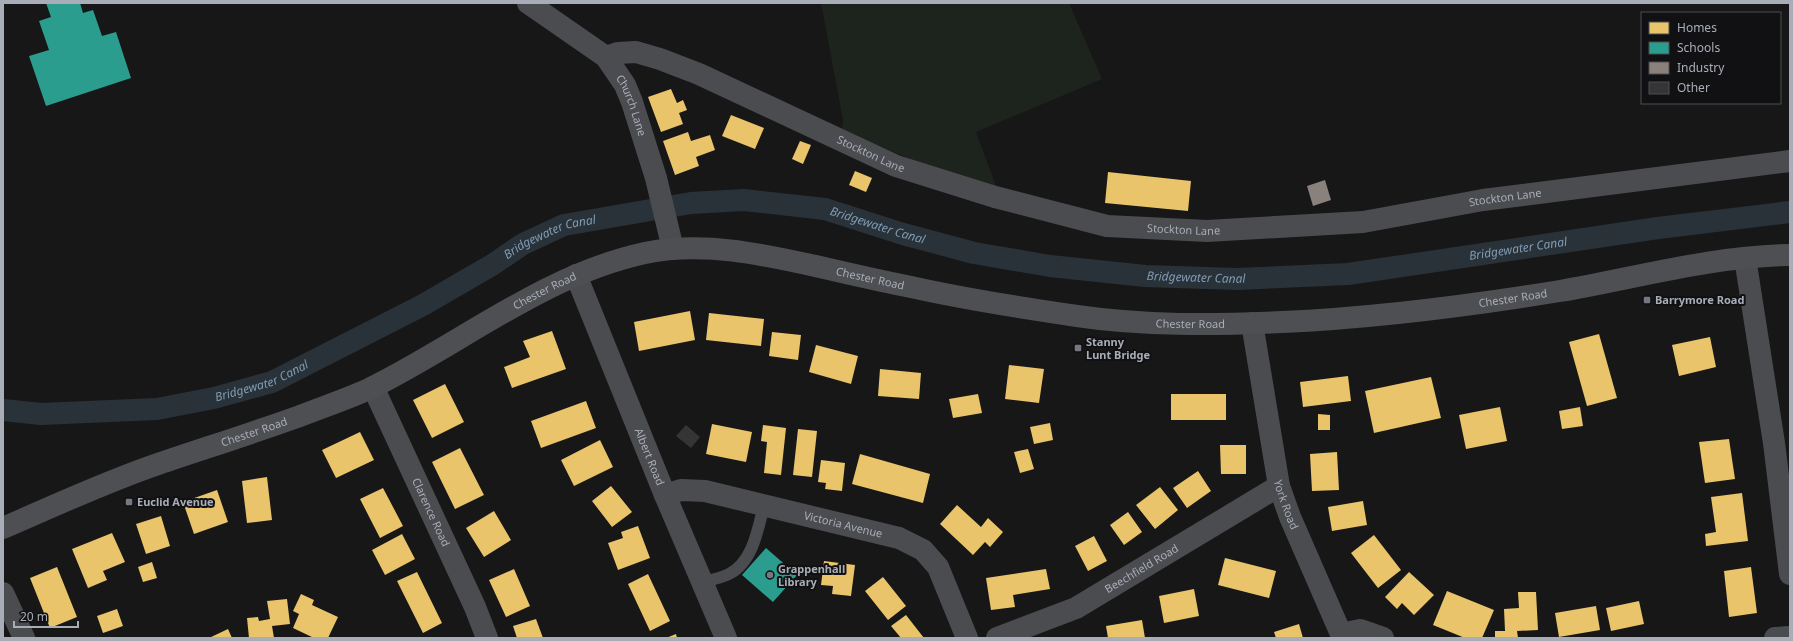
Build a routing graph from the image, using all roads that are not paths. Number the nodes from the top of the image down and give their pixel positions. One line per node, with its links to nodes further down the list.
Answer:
1 (528, 3): 2 (street, Church Lane)
2 (606, 57): 3 (street, Stockton Lane); 4 (street, Church Lane)
3 (1790, 161)
4 (673, 249): 7 (main road, Chester Road); 8 (main road, Chester Road)
5 (1790, 255): 6 (main road, Chester Road)
6 (1745, 258): 8 (main road, Chester Road); 10 (street)
7 (576, 275): 9 (main road, Chester Road); 12 (street, Albert Road)
8 (1252, 324): 11 (street, York Road)
9 (374, 386): 14 (main road, Chester Road); 20 (street, Clarence Road)
10 (1782, 441): 15 (street)
11 (1279, 486): 18 (street, York Road); 23 (street, Beechfield Road)
12 (665, 495): 13 (street, Victoria Avenue); 16 (street, Albert Road)
13 (764, 505): 16 (lane); 22 (street, Victoria Avenue)
14 (3, 528)
15 (1790, 574)
16 (702, 582): 21 (street, Albert Road)
17 (3, 593): 19 (street)
18 (1342, 636): 24 (street, York Road)
19 (24, 638)
20 (487, 638)
21 (726, 638)
22 (967, 638)
23 (997, 638)
24 (1383, 638)

